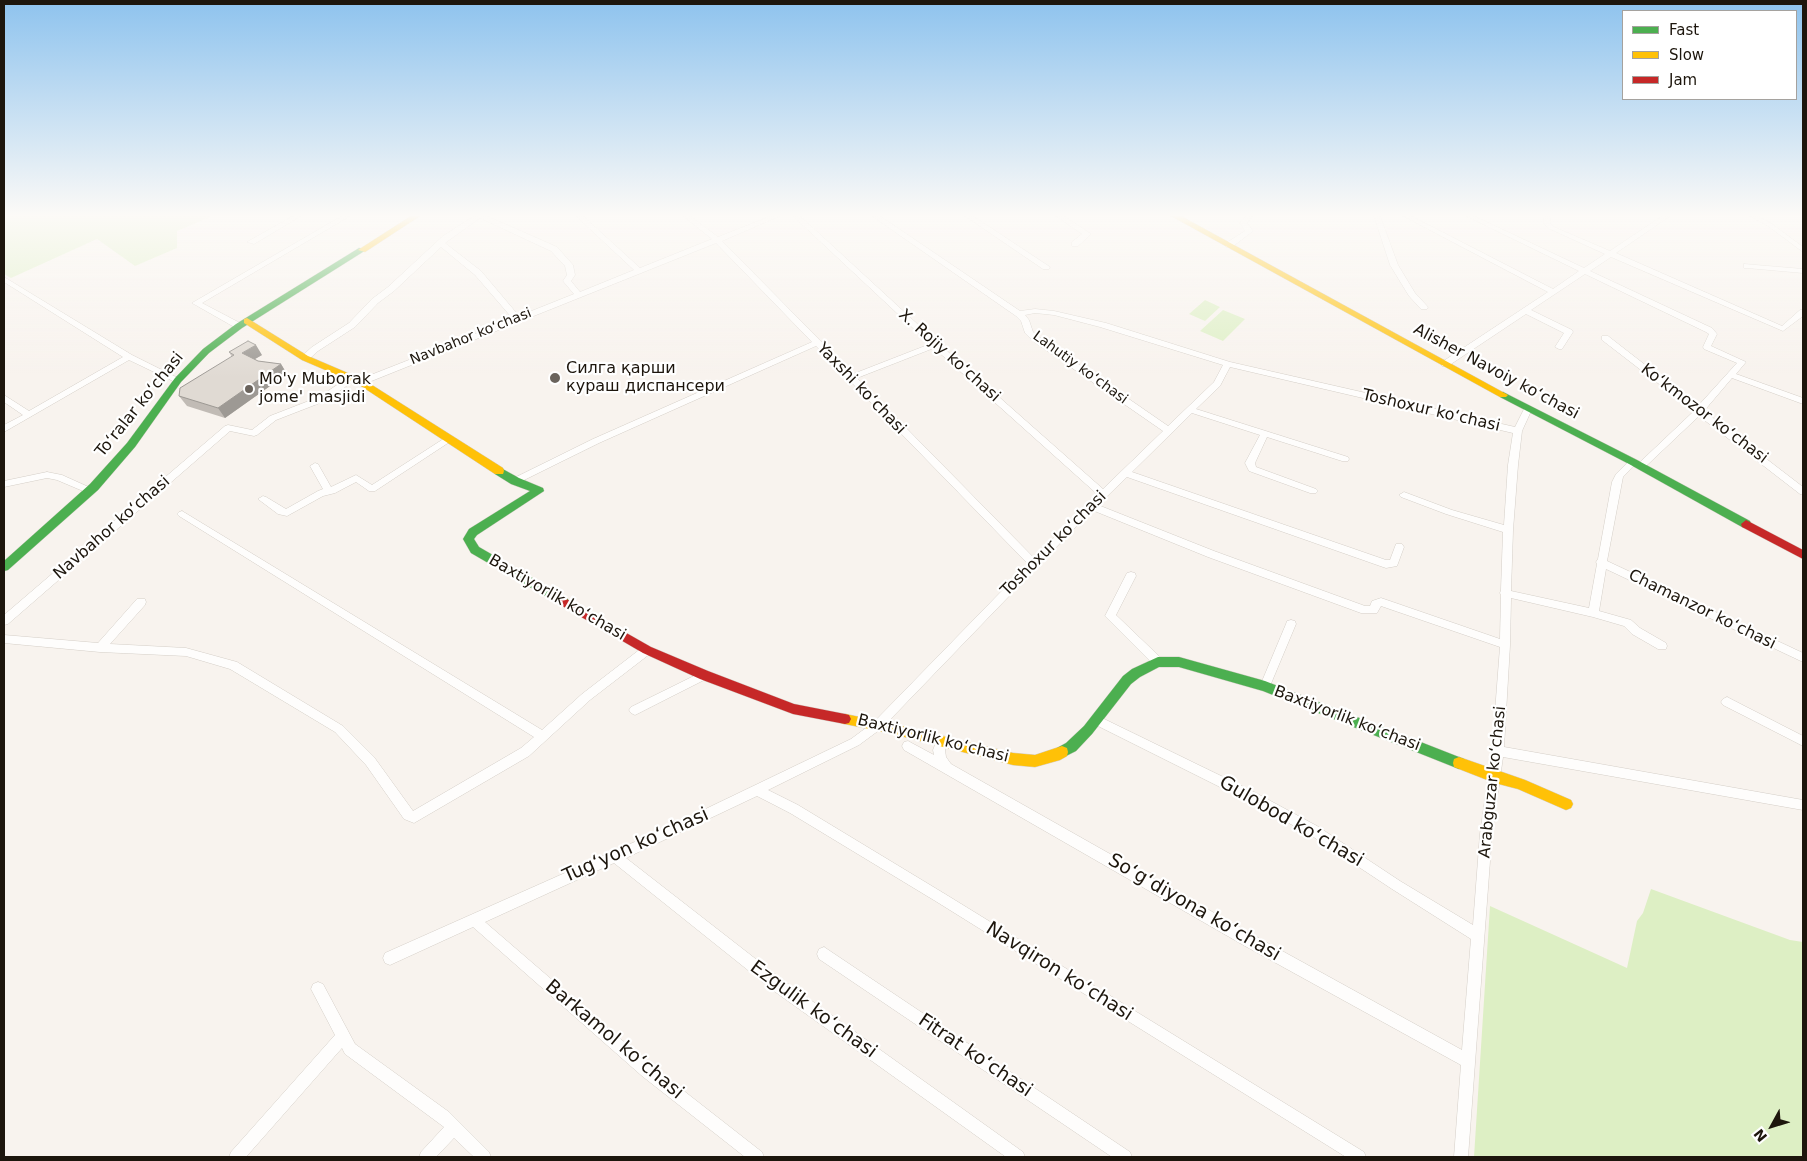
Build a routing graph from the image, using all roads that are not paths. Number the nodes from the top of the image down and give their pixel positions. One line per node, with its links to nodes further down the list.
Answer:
1 (253, 270): 23 (street)
2 (328, 270): 23 (street, Toʻralar koʻchasi)
3 (411, 270): 29 (street)
4 (475, 270): 22 (street)
5 (570, 270): 17 (street)
6 (746, 270): 25 (street, Yaxshi koʻchasi)
7 (854, 270): 26 (street, X. Rojiy koʻchasi)
8 (955, 270): 21 (street, Lahutiy koʻchasi)
9 (1276, 270): 31 (street, Alisher Navoiy koʻchasi)
10 (1397, 270): 18 (street)
11 (1509, 270): 16 (street)
12 (1586, 270): 16 (street); 32 (street)
13 (1652, 270): 20 (street)
14 (639, 271): 17 (street, Navbahor koʻchasi)
15 (4, 279): 28 (street)
16 (1553, 292): 19 (street)
17 (578, 294): 22 (street, Navbahor koʻchasi)
18 (1424, 307)
19 (1525, 310): 27 (street); 31 (street)
20 (1803, 312)
21 (1019, 314): 30 (street, Toshoxur koʻchasi); 43 (street, Lahutiy koʻchasi)
22 (518, 319): 35 (street, Navbahor koʻchasi)
23 (243, 323): 29 (street, Baxtiyorlik koʻchasi); 34 (street, Toʻralar koʻchasi)
24 (1605, 338): 40 (street, Koʻkmozor koʻchasi)
25 (816, 343): 33 (street, Yaxshi koʻchasi); 51 (street)
26 (934, 344): 33 (street); 57 (street, X. Rojiy koʻchasi)
27 (1559, 347)
28 (129, 358): 34 (street); 41 (street)
29 (305, 358): 35 (street, Baxtiyorlik koʻchasi)
30 (1228, 364): 39 (street, Toshoxur koʻchasi); 44 (street, Toshoxur koʻchasi)
31 (1445, 364): 38 (street, Alisher Navoiy koʻchasi)
32 (1731, 375): 37 (street); 40 (street)
33 (851, 378): 66 (street, Yaxshi koʻchasi)
34 (178, 380): 55 (street, Toʻralar koʻchasi)
35 (357, 380): 46 (street, Baxtiyorlik koʻchasi); 72 (street, Navbahor koʻchasi)
36 (4, 398): 41 (street)
37 (1803, 401)
38 (1528, 409): 44 (street, Arabguzar koʻchasi); 48 (street, Alisher Navoiy koʻchasi)
39 (1191, 410): 43 (street, Toshoxur koʻchasi); 45 (street)
40 (1699, 411): 48 (street); 53 (street, Koʻkmozor koʻchasi)
41 (29, 415): 42 (street)
42 (4, 430)
43 (1169, 431): 50 (street, Toshoxur koʻchasi)
44 (1518, 431): 62 (street, Arabguzar koʻchasi)
45 (1265, 434): 47 (street); 56 (street)
46 (448, 439): 51 (street, Baxtiyorlik koʻchasi); 54 (street)
47 (1345, 459)
48 (1637, 464): 64 (street, Alisher Navoiy koʻchasi); 65 (street)
49 (314, 466): 54 (street)
50 (1125, 473): 57 (street, Toshoxur koʻchasi); 63 (street)
51 (515, 481): 78 (street, Baxtiyorlik koʻchasi)
52 (4, 484): 55 (street)
53 (1801, 487)
54 (328, 490): 59 (street)
55 (90, 491): 67 (street, Toʻralar koʻchasi)
56 (1313, 492)
57 (1103, 494): 60 (street, Toshoxur koʻchasi)
58 (1404, 495): 62 (street)
59 (263, 498)
60 (1091, 506): 66 (street, Toshoxur koʻchasi); 75 (street)
61 (182, 514): 87 (street)
62 (1508, 530): 69 (street, Arabguzar koʻchasi)
63 (1399, 547)
64 (1803, 555)
65 (1601, 562): 71 (street); 79 (street, Chamanzor koʻchasi)
66 (1034, 564): 86 (street, Toshoxur koʻchasi)
67 (4, 567)
68 (1131, 576): 80 (street)
69 (1505, 593): 71 (street); 75 (street, Arabguzar koʻchasi)
70 (141, 602): 77 (street)
71 (1593, 613): 76 (street)
72 (4, 621)
73 (1291, 624): 82 (street)
74 (4, 639): 77 (street)
75 (1505, 646): 91 (street, Arabguzar koʻchasi)
76 (1662, 646)
77 (100, 648): 87 (street)
78 (647, 650): 81 (street, Baxtiyorlik koʻchasi); 87 (street)
79 (1803, 658)
80 (1158, 662): 82 (street, Baxtiyorlik koʻchasi); 85 (street, Baxtiyorlik koʻchasi)
81 (704, 675): 84 (street); 86 (street, Baxtiyorlik koʻchasi)
82 (1265, 686): 93 (street, Baxtiyorlik koʻchasi)
83 (1727, 702): 89 (street)
84 (635, 710)
85 (1096, 720): 88 (street, Baxtiyorlik koʻchasi); 99 (street, Gulobod koʻchasi)
86 (878, 725): 88 (street, Baxtiyorlik koʻchasi); 94 (street, Tugʻyon koʻchasi)
87 (543, 736)
88 (942, 740): 92 (street)
89 (1803, 741)
90 (908, 746): 92 (street, Soʻgʻdiyona koʻchasi)
91 (1498, 751): 93 (street, Arabguzar koʻchasi); 96 (street)
92 (947, 768): 104 (street, Soʻgʻdiyona koʻchasi)
93 (1495, 777): 95 (street, Baxtiyorlik koʻchasi); 99 (street, Arabguzar koʻchasi)
94 (757, 790): 97 (street, Tugʻyon koʻchasi); 112 (street, Navqiron koʻchasi)
95 (1566, 804)
96 (1803, 804)
97 (614, 856): 98 (street, Tugʻyon koʻchasi); 110 (street, Ezgulik koʻchasi)
98 (474, 920): 101 (street, Tugʻyon koʻchasi); 109 (street, Barkamol koʻchasi)
99 (1479, 936): 104 (street, Arabguzar koʻchasi)
100 (824, 954): 111 (street, Fitrat koʻchasi)
101 (390, 958)
102 (318, 989): 103 (street)
103 (343, 1036): 105 (street); 106 (street)
104 (1468, 1061): 113 (street, Arabguzar koʻchasi)
105 (454, 1127): 107 (street); 108 (street)
106 (236, 1157)
107 (426, 1157)
108 (484, 1157)
109 (757, 1157)
110 (1018, 1157)
111 (1125, 1157)
112 (1359, 1157)
113 (1461, 1157)

